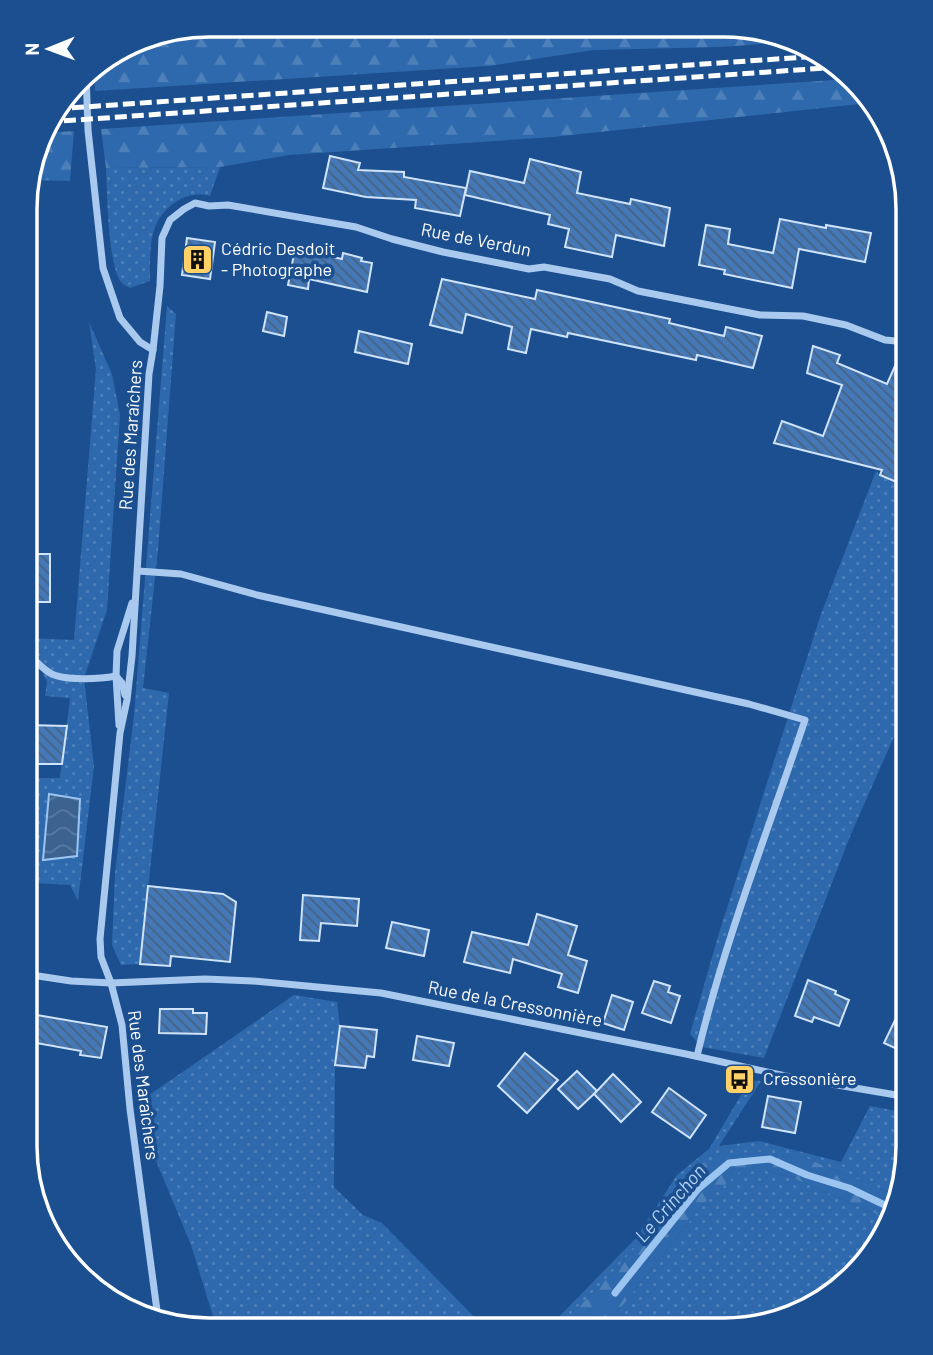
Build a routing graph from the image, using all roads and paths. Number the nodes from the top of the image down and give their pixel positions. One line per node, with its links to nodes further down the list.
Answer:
1 (87, 87): 3 (street, Rue des Maraîchers)
2 (896, 341): 3 (street, Rue de Verdun)
3 (153, 350): 4 (street, Rue des Maraîchers)
4 (138, 571): 5 (street, Rue des Maraîchers); 12 (street)
5 (135, 592): 7 (street, Rue des Maraîchers); 8 (street, Rue des Maraîchers)
6 (37, 662): 7 (street)
7 (116, 676): 8 (street); 9 (street, Rue des Maraîchers)
8 (127, 700): 9 (street, Rue des Maraîchers)
9 (120, 733): 11 (street, Rue des Maraîchers)
10 (37, 975): 11 (street, Rue de la Cressonnière)
11 (111, 983): 12 (street, Rue de la Cressonnière); 14 (street, Rue des Maraîchers)
12 (697, 1056): 13 (street, Rue de la Cressonnière)
13 (896, 1095)
14 (158, 1310)

